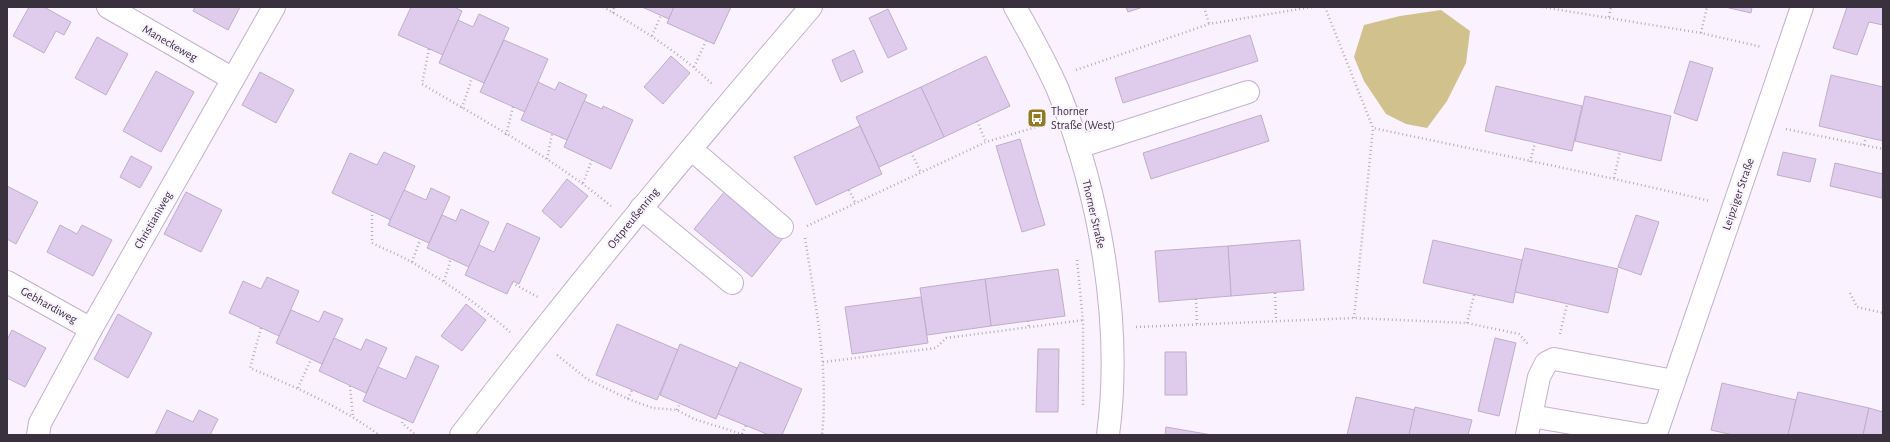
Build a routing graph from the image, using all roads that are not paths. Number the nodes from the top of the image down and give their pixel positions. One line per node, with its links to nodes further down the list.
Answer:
1 (108, 7): 6 (street, Maneckeweg)
2 (274, 7): 6 (street, Christianiweg)
3 (811, 7): 9 (street, Ostpreußenring)
4 (1015, 7): 8 (street, Thorner Straße)
5 (1802, 7): 15 (street, Leipziger Straße)
6 (233, 79): 14 (street, Christianiweg)
7 (1248, 92): 8 (street)
8 (1078, 147): 19 (street, Thorner Straße)
9 (691, 149): 10 (street, Ostpreußenring); 11 (street)
10 (636, 214): 13 (street); 18 (street, Ostpreußenring)
11 (782, 227)
12 (7, 282): 14 (street, Gebhardiweg)
13 (732, 283)
14 (91, 329): 17 (street, Christianiweg)
15 (1674, 381): 16 (street); 21 (street, Leipziger Straße)
16 (1529, 426): 20 (street)
17 (38, 435)
18 (461, 435)
19 (1108, 435)
20 (1642, 435)
21 (1646, 435)

